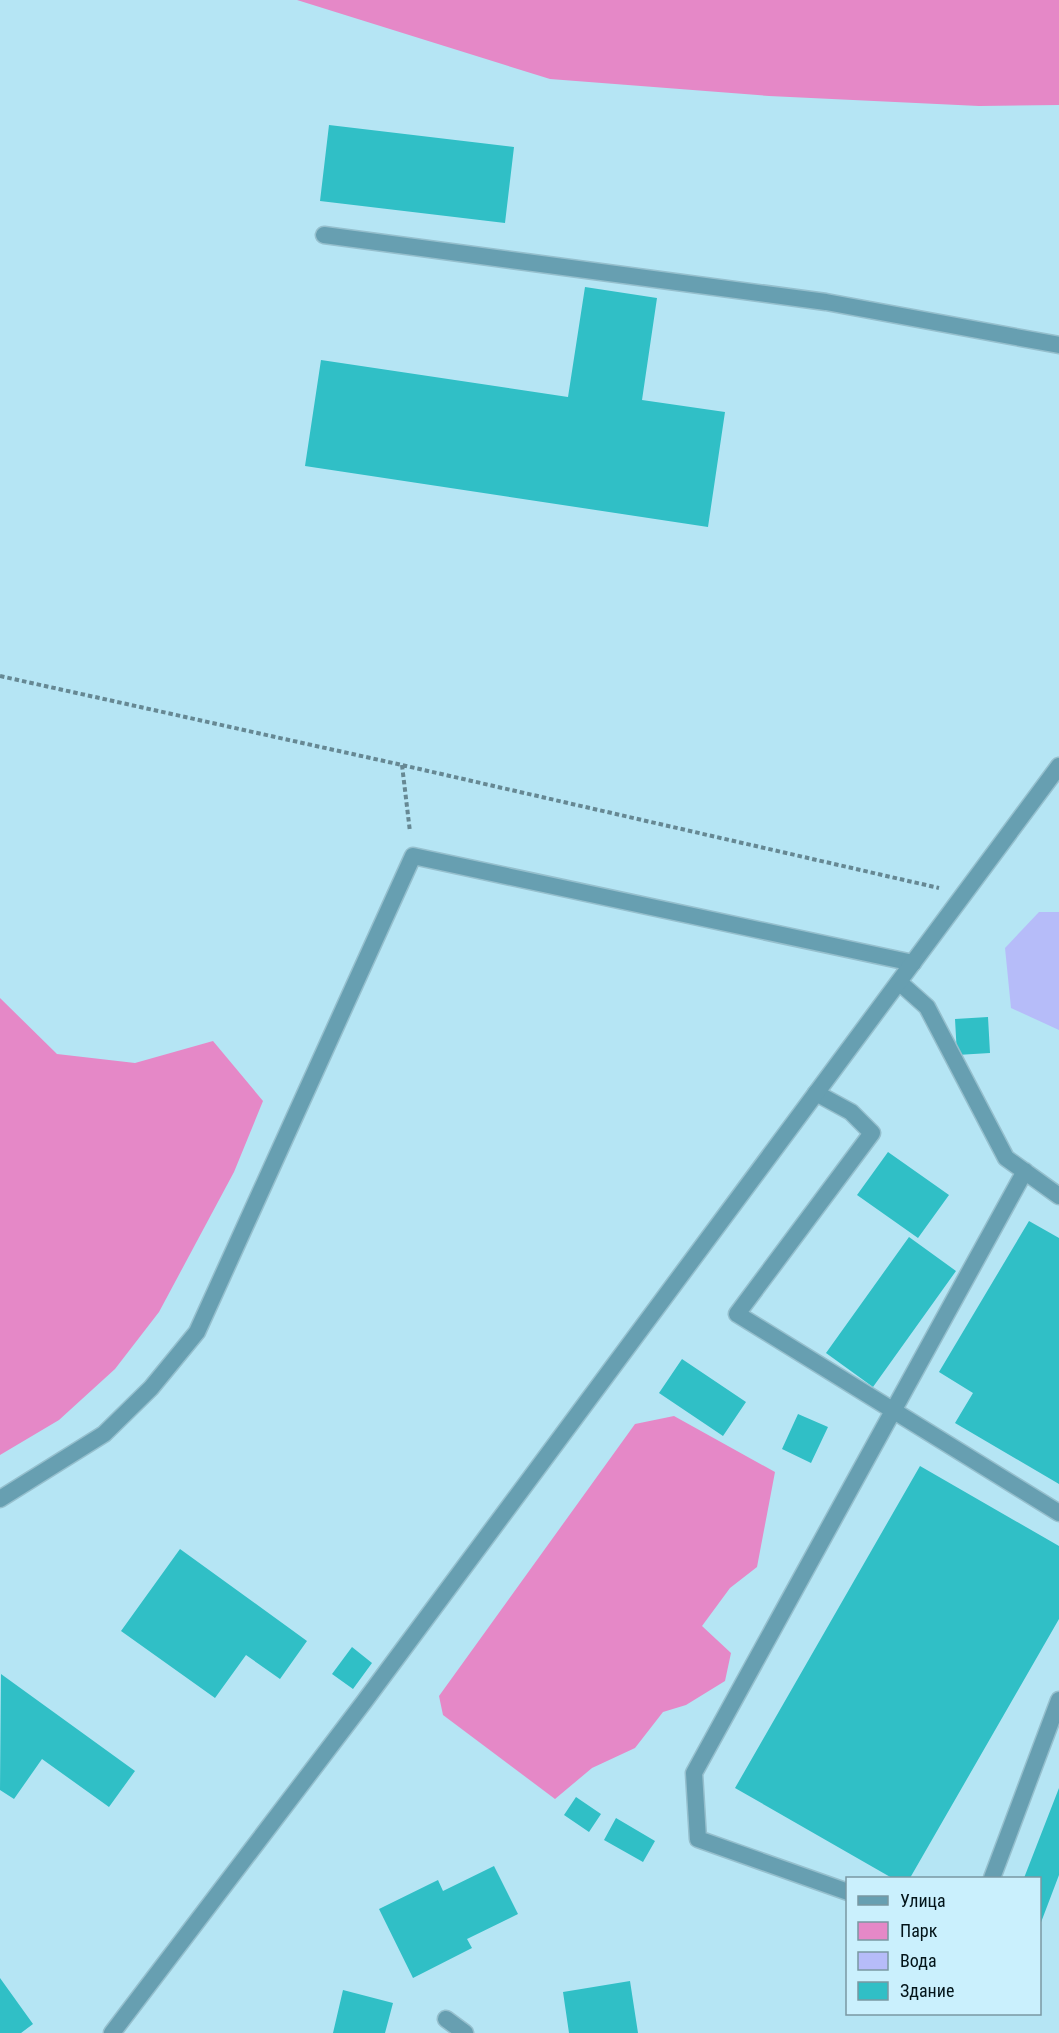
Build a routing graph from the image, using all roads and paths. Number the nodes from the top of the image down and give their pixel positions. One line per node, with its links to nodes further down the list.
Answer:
1 (324, 235): 2 (street)
2 (1059, 345)
3 (0, 676): 4 (path)
4 (402, 765): 6 (path); 7 (path)
5 (1059, 766): 7 (street)
6 (413, 856): 8 (street); 14 (street)
7 (964, 894): 8 (street)
8 (913, 963): 9 (street)
9 (899, 982): 10 (street); 11 (street)
10 (816, 1093): 13 (street); 20 (street)
11 (1025, 1171): 12 (street); 13 (street)
12 (1059, 1196)
13 (893, 1410): 15 (street); 18 (street)
14 (0, 1499)
15 (1059, 1513)
16 (1059, 1700): 17 (street)
17 (992, 1877)
18 (846, 1891)
19 (446, 2019): 21 (street)
20 (112, 2033)
21 (465, 2033)

